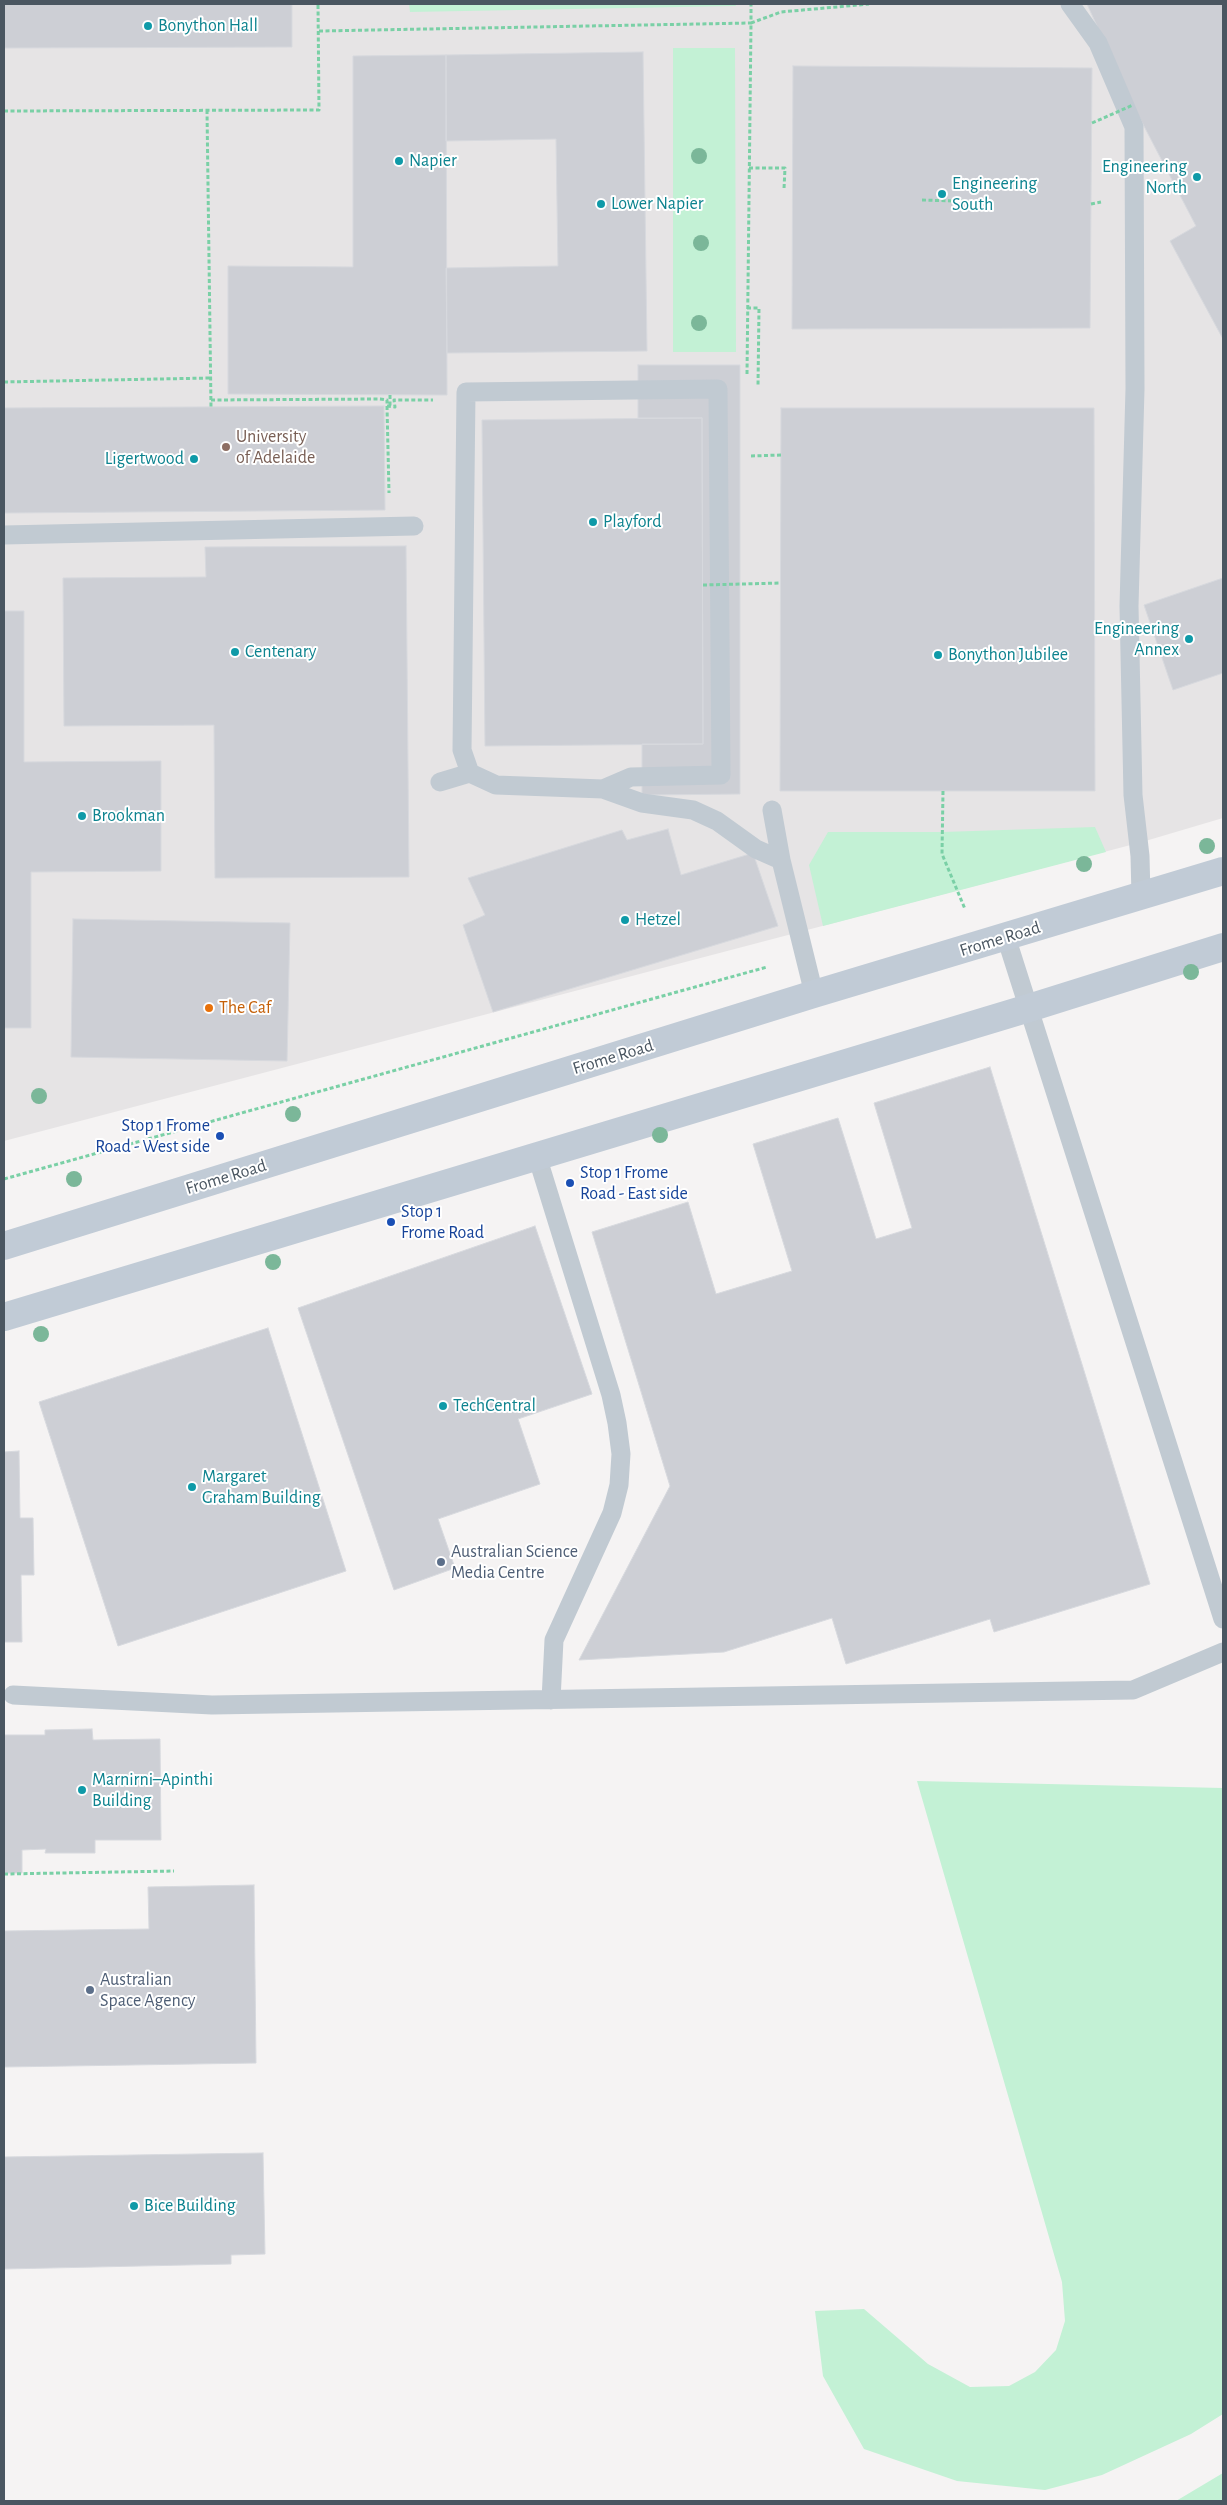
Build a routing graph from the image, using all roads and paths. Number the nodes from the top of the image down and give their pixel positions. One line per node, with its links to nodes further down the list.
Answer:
1 (318, 4): 6 (path)
2 (751, 4): 5 (path)
3 (869, 4): 5 (path)
4 (1070, 4): 39 (lane)
5 (750, 23): 6 (path); 11 (path)
6 (319, 31): 8 (path)
7 (1133, 105): 10 (path, bridge)
8 (207, 110): 9 (path); 16 (path)
9 (4, 111)
10 (1092, 123)
11 (749, 168): 12 (path); 15 (path)
12 (784, 189)
13 (922, 200): 14 (path)
14 (986, 202)
15 (747, 308): 18 (path); 19 (path)
16 (210, 378): 17 (path); 21 (path)
17 (4, 382)
18 (758, 386)
19 (718, 388): 32 (lane); 34 (lane)
20 (390, 395): 23 (path)
21 (211, 400): 23 (path); 24 (path)
22 (440, 400): 23 (path)
23 (389, 406): 28 (path)
24 (211, 407)
25 (781, 455): 26 (path)
26 (748, 457)
27 (414, 526): 28 (lane)
28 (389, 527): 29 (lane)
29 (4, 535)
30 (781, 583): 31 (path, bridge)
31 (703, 585)
32 (470, 773): 33 (lane); 34 (lane)
33 (440, 782)
34 (603, 789): 37 (lane)
35 (943, 791): 41 (path)
36 (772, 810): 37 (lane)
37 (781, 860): 45 (lane)
38 (1223, 871): 39 (main road, Frome Road)
39 (1141, 896): 43 (main road, Frome Road)
40 (975, 906): 41 (path)
41 (965, 909): 42 (path)
42 (957, 911)
43 (1006, 937): 46 (main road, Frome Road); 47 (lane)
44 (1223, 947): 47 (main road)
45 (806, 956): 46 (lane); 49 (path)
46 (814, 994): 50 (main road, Frome Road)
47 (1029, 1008): 48 (main road); 52 (lane)
48 (537, 1156): 51 (main road); 55 (lane)
49 (4, 1179)
50 (4, 1246)
51 (4, 1316)
52 (1223, 1619)
53 (1223, 1652): 55 (lane)
54 (13, 1695): 55 (lane)
55 (551, 1700)
56 (174, 1871): 57 (path)
57 (4, 1874)

